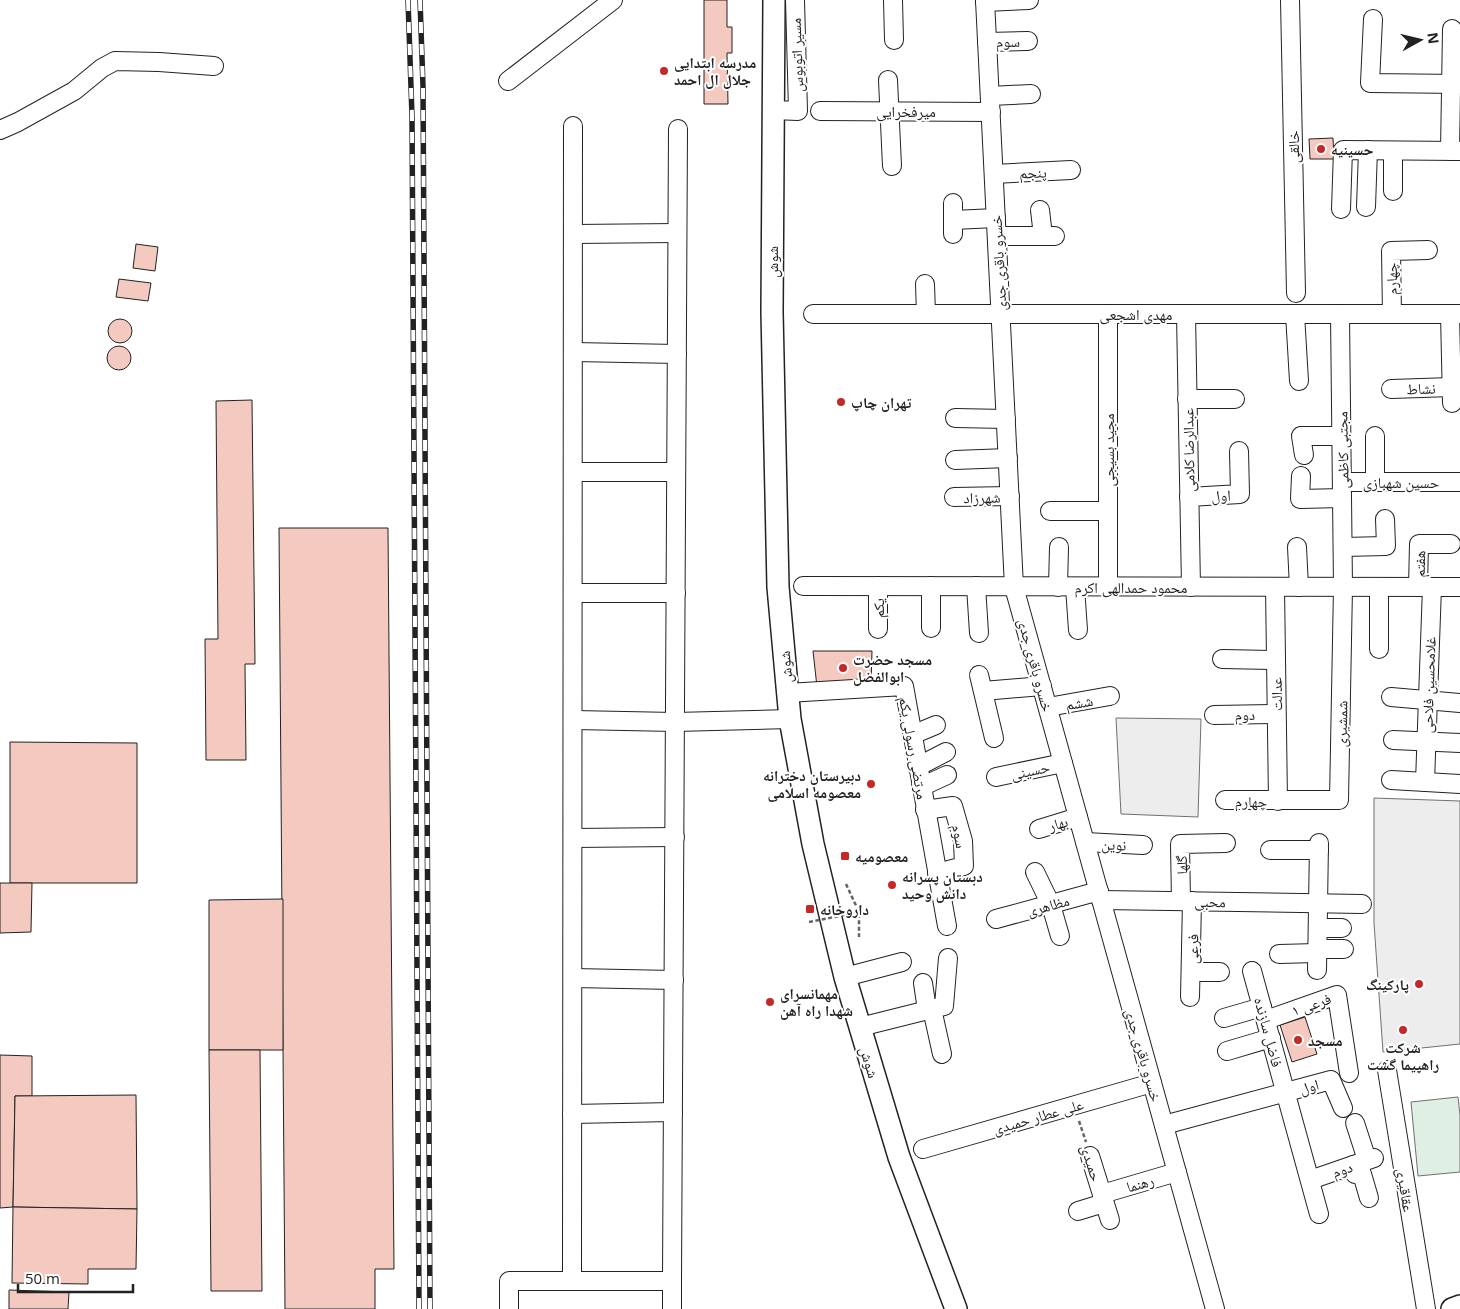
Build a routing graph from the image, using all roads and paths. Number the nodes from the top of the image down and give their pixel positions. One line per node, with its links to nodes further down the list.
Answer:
1 (613, 0): 15 (street)
2 (774, 0): 19 (main road, شوش)
3 (795, 0): 19 (street, مسیر اتوبوس)
4 (893, 0): 10 (street)
5 (1028, 0): 7 (street)
6 (1290, 0): 42 (street, خالقی)
7 (985, 1): 12 (street, خسرو باقری جدی)
8 (1374, 19): 16 (street)
9 (1452, 29): 16 (street)
10 (894, 40)
11 (1028, 41): 12 (street, سوم)
12 (987, 42): 18 (street, خسرو باقری جدی)
13 (214, 66): 24 (street)
14 (888, 80): 21 (street)
15 (508, 81)
16 (1456, 84): 27 (street)
17 (1030, 94): 18 (street)
18 (990, 104): 21 (street, میرفخرایی); 30 (street, خسرو باقری جدی)
19 (773, 110): 106 (main road, شوش)
20 (820, 111): 21 (street, میرفخرایی)
21 (889, 111): 28 (street)
22 (573, 126): 38 (street)
23 (678, 129): 37 (street)
24 (0, 130)
25 (1368, 150): 26 (street); 32 (street); 33 (street)
26 (1393, 151): 27 (street); 31 (street)
27 (1455, 151)
28 (892, 166)
29 (1072, 170): 30 (street, پنجم)
30 (994, 174): 35 (street, خسرو باقری جدی)
31 (1393, 191)
32 (1366, 207)
33 (1341, 209)
34 (1040, 210): 39 (street)
35 (996, 218): 36 (street); 39 (street, خسرو باقری جدی)
36 (953, 219)
37 (677, 233): 38 (street); 53 (street)
38 (574, 234): 52 (street)
39 (997, 236): 45 (street, خسرو باقری جدی)
40 (1428, 250): 50 (street, چهارم)
41 (925, 284): 44 (street)
42 (1296, 293)
43 (813, 314): 44 (street, مهدی اشجعی)
44 (926, 314): 45 (street, مهدی اشجعی)
45 (1001, 314): 46 (street, مهدی اشجعی); 59 (street, خسرو باقری جدی)
46 (1108, 314): 47 (street, مهدی اشجعی); 76 (street, مجید بسیجی)
47 (1186, 314): 48 (street, مهدی اشجعی); 56 (street, عبدالرضا کلامی)
48 (1295, 314): 49 (street, مهدی اشجعی); 54 (street)
49 (1340, 314): 50 (street, مهدی اشجعی); 60 (street, مجتبی کاظمی)
50 (1392, 314): 51 (street, مهدی اشجعی)
51 (1455, 314): 55 (street, نشاط)
52 (574, 352): 53 (street); 66 (street)
53 (677, 354): 67 (street)
54 (1299, 381)
55 (1391, 390)
56 (1187, 398): 57 (street); 74 (street, عبدالرضا کلامی)
57 (1235, 398)
58 (955, 418): 59 (street)
59 (1006, 419): 64 (street, خسرو باقری جدی)
60 (1341, 436): 63 (street); 71 (street, مجتبی کاظمی)
61 (1375, 436): 69 (street)
62 (1239, 451): 74 (street, اول)
63 (1304, 455)
64 (1008, 458): 65 (street); 72 (street, خسرو باقری جدی)
65 (955, 460)
66 (574, 472): 67 (street); 96 (street)
67 (676, 472): 97 (street)
68 (1301, 476): 71 (street)
69 (1375, 482): 70 (street, حسین شهبازی); 71 (street, حسین شهبازی)
70 (1460, 482)
71 (1342, 490): 81 (street, مجتبی کاظمی)
72 (1010, 496): 73 (street, شهرزاد); 86 (street, خسرو باقری جدی)
73 (954, 497)
74 (1190, 497): 89 (street, عبدالرضا کلامی)
75 (1050, 511): 76 (street)
76 (1108, 511): 87 (street, مجید بسیجی)
77 (1385, 520): 81 (street)
78 (1451, 544): 94 (street, هفتم)
79 (1059, 547): 88 (street)
80 (1297, 547): 91 (street)
81 (1343, 547): 92 (street, مجتبی کاظمی)
82 (802, 586): 83 (street, محمود حمدالهی اکرم)
83 (878, 586): 84 (street, محمود حمدالهی اکرم); 99 (street, یکم)
84 (931, 586): 85 (street, محمود حمدالهی اکرم); 98 (street)
85 (976, 586): 86 (street, محمود حمدالهی اکرم); 101 (street)
86 (1014, 586): 88 (street, محمود حمدالهی اکرم); 105 (street, خسرو باقری جدی)
87 (1108, 586): 88 (street, محمود حمدالهی اکرم); 89 (street, محمود حمدالهی اکرم)
88 (1066, 587): 100 (street)
89 (1191, 587): 90 (street, محمود حمدالهی اکرم)
90 (1275, 587): 91 (street, محمود حمدالهی اکرم); 104 (street, عدالت)
91 (1299, 587): 92 (street, محمود حمدالهی اکرم)
92 (1344, 587): 93 (street, محمود حمدالهی اکرم); 133 (street, شمشیری)
93 (1379, 587): 94 (street, محمود حمدالهی اکرم); 102 (street)
94 (1425, 587): 95 (street, محمود حمدالهی اکرم); 109 (street, غلامحسین فلاحی)
95 (1460, 587)
96 (574, 593): 97 (street); 115 (street)
97 (676, 593): 116 (street)
98 (930, 628)
99 (878, 629)
100 (1078, 630)
101 (980, 633)
102 (1379, 649)
103 (1222, 659): 104 (street)
104 (1275, 660): 113 (street, عدالت)
105 (1042, 686): 111 (street, خسرو باقری جدی); 119 (street)
106 (787, 693): 114 (main road, شوش); 118 (street, مرتضی رسولی یکم)
107 (1110, 696): 111 (street, ششم)
108 (1391, 697): 109 (street)
109 (1428, 702): 110 (street); 121 (street, غلامحسین فلاحی)
110 (1460, 704)
111 (1048, 707): 124 (street, خسرو باقری جدی)
112 (1214, 714): 113 (street, دوم)
113 (1276, 714): 133 (street, عدالت)
114 (790, 719): 116 (street); 167 (main road, شوش)
115 (574, 720): 116 (street); 138 (street)
116 (675, 722): 137 (street)
117 (936, 725): 118 (street)
118 (912, 735): 125 (street, مرتضی رسولی یکم)
119 (994, 738)
120 (1393, 740): 121 (street)
121 (1426, 742): 122 (street); 129 (street, غلامحسین فلاحی)
122 (1460, 743)
123 (946, 752): 125 (street)
124 (1063, 763): 127 (street, حسینی); 135 (street, خسرو باقری جدی)
125 (917, 766): 131 (street, مرتضی رسولی یکم)
126 (947, 775): 131 (street)
127 (996, 777)
128 (1391, 780): 129 (street)
129 (1425, 782): 130 (street)
130 (1460, 784)
131 (921, 787): 134 (street, مرتضی رسولی یکم)
132 (1225, 800): 133 (street, چهارم)
133 (1278, 801)
134 (925, 810): 144 (street, مرتضی رسولی یکم); 144 (street, سوم)
135 (1078, 817): 136 (street, بهار); 139 (street, خسرو باقری جدی)
136 (1039, 829)
137 (674, 837): 138 (street); 169 (street)
138 (573, 838): 168 (street)
139 (1085, 842): 141 (street, نوین); 146 (street, خسرو باقری جدی)
140 (1226, 844): 147 (street, گلها)
141 (1143, 845)
142 (1270, 850): 148 (street)
143 (1035, 872): 150 (street)
144 (937, 873): 154 (street, مرتضی رسولی یکم)
145 (846, 884): 151 (path)
146 (1100, 896): 147 (street, محبی); 150 (street, مظاهری); 181 (street, خسرو باقری جدی)
147 (1187, 901): 148 (street, محبی); 165 (street, فرعی)
148 (1318, 902): 149 (street); 155 (street)
149 (1362, 904)
150 (1051, 905): 152 (street, مظاهری); 158 (street)
151 (859, 912): 153 (path, bridge); 157 (path)
152 (996, 918)
153 (809, 922)
154 (947, 926)
155 (1318, 928): 156 (street); 161 (street)
156 (1342, 928)
157 (859, 936)
158 (1060, 936)
159 (1344, 949): 161 (street)
160 (1279, 954): 161 (street)
161 (1317, 957)
162 (948, 958): 172 (street)
163 (902, 962): 167 (street)
164 (1252, 971): 173 (street, فاضل سازنده)
165 (1191, 972): 166 (street); 171 (street, فرعی)
166 (1220, 972)
167 (845, 977): 175 (main road, شوش)
168 (573, 978): 169 (street); 186 (street)
169 (674, 980): 185 (street)
170 (923, 983): 172 (street)
171 (1190, 997)
172 (934, 1009): 175 (street); 178 (street)
173 (1264, 1013): 174 (street); 176 (street, فاضل سازنده); 180 (street, فرعی ۱)
174 (1224, 1018)
175 (860, 1027): 204 (main road, شوش)
176 (1271, 1038): 177 (street); 182 (street, فاضل سازنده)
177 (1227, 1051)
178 (942, 1054)
179 (1387, 1070): 206 (street, عقاقیری)
180 (1349, 1073)
181 (1152, 1083): 183 (street, علی عطار حمیدی); 188 (street, خسرو باقری جدی)
182 (1286, 1093): 184 (street, اول); 188 (street); 193 (street, فاضل سازنده)
183 (1074, 1105): 189 (street, علی عطار حمیدی); 190 (path, حمیدی)
184 (1343, 1108)
185 (673, 1112): 186 (street); 200 (street)
186 (572, 1114): 199 (street)
187 (1355, 1123): 191 (street)
188 (1164, 1125): 192 (street, خسرو باقری جدی)
189 (923, 1149)
190 (1090, 1156): 194 (street, حمیدی)
191 (1365, 1161): 193 (street, دوم); 195 (street)
192 (1177, 1172): 194 (street, رهنما); 205 (street, خسرو باقری جدی)
193 (1310, 1180): 197 (street, فاضل سازنده)
194 (1103, 1198): 196 (street); 198 (street, حمیدی)
195 (1369, 1198)
196 (1078, 1211)
197 (1319, 1214)
198 (1110, 1220)
199 (572, 1281): 200 (street); 202 (street)
200 (672, 1281): 203 (street)
201 (1460, 1306): 207 (main road)
202 (509, 1309)
203 (672, 1309)
204 (956, 1309)
205 (1215, 1309)
206 (1426, 1309)
207 (1452, 1309)

